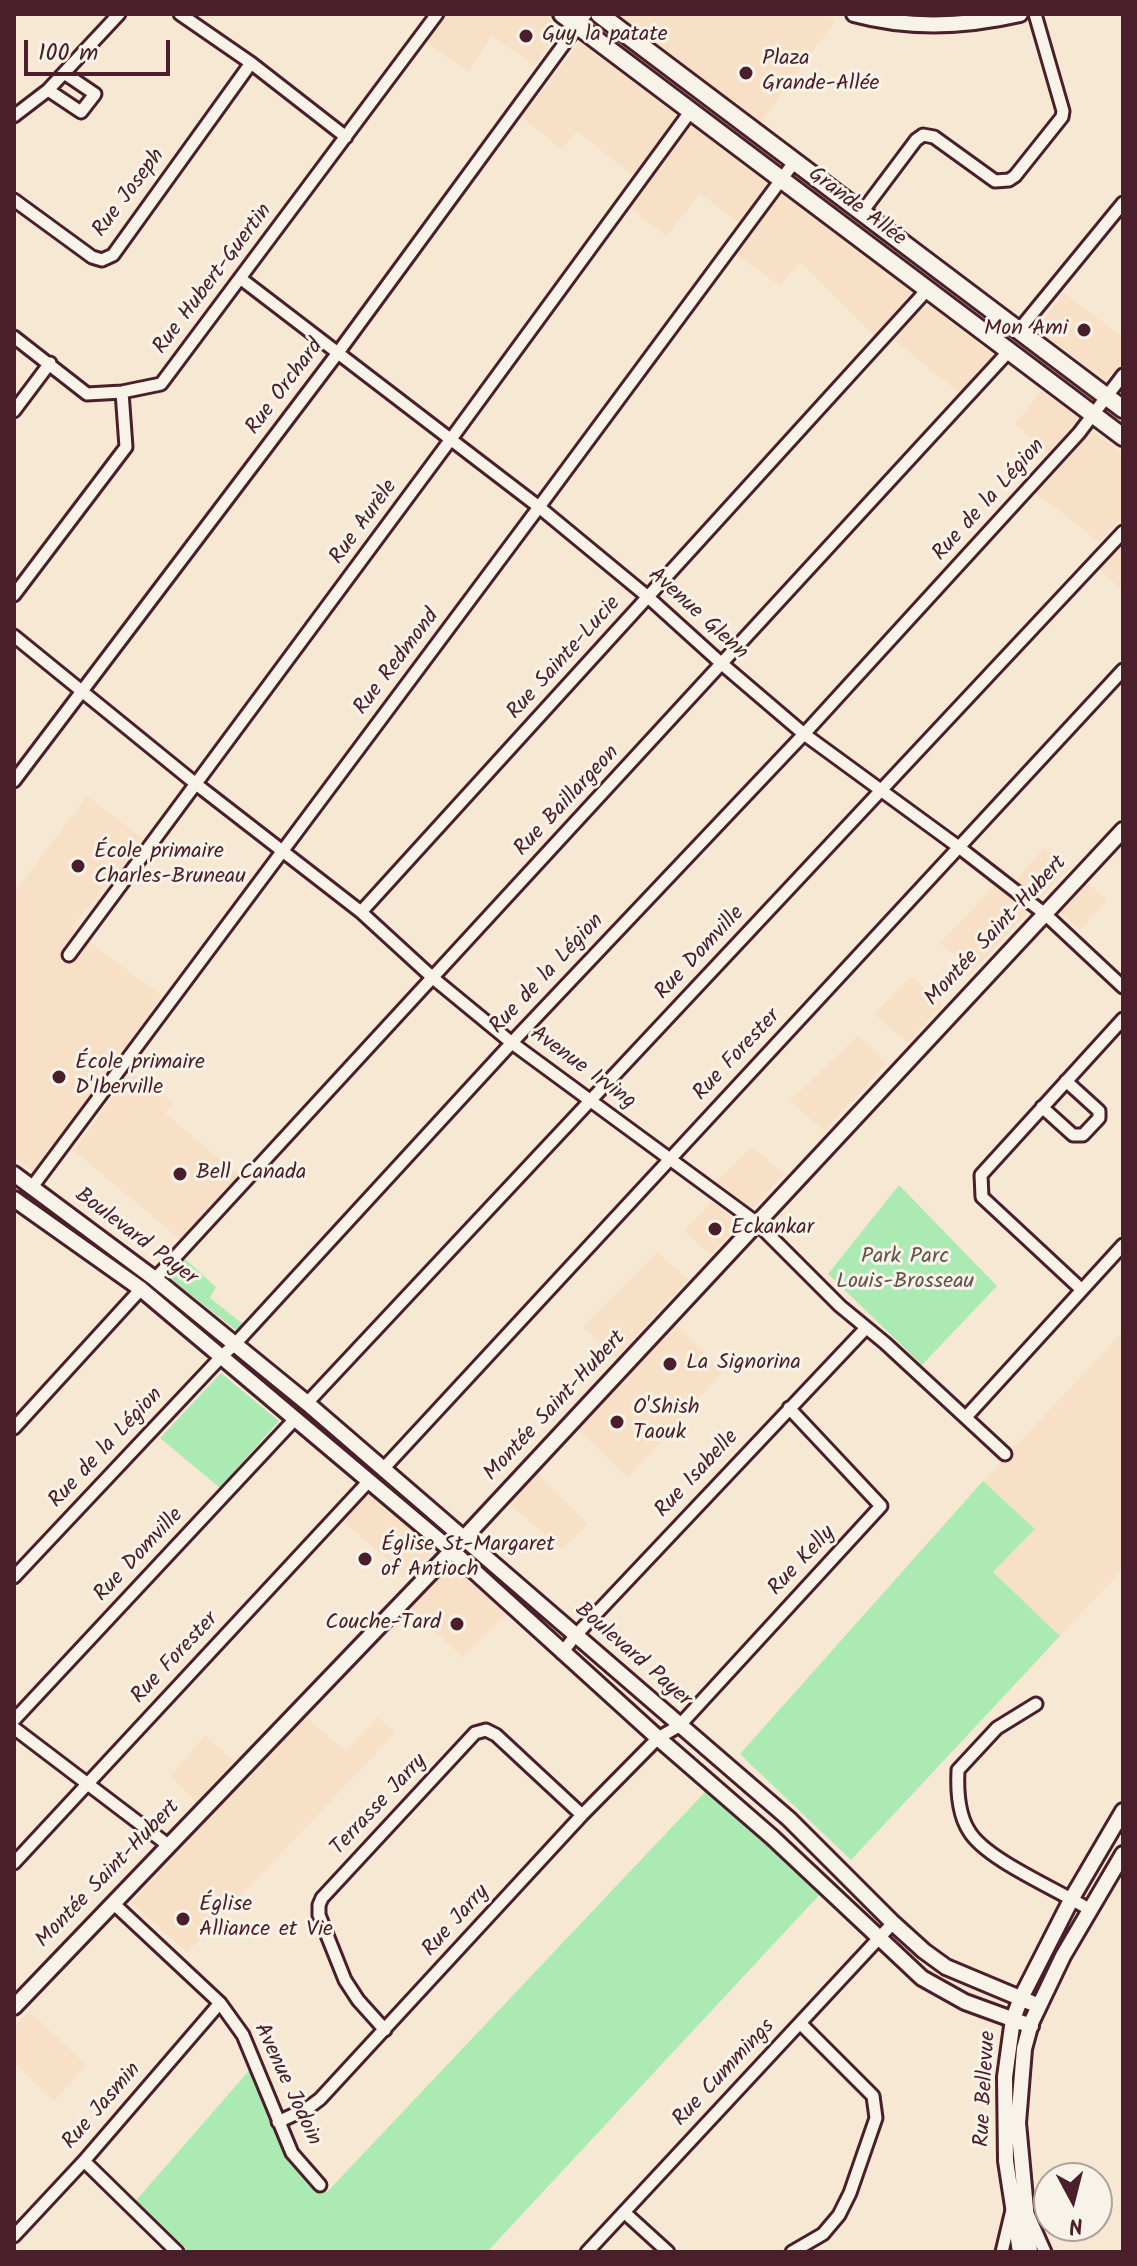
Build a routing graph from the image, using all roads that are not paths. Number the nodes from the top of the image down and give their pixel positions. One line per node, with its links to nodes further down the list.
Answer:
1 (119, 14): 12 (street)
2 (180, 14): 11 (street)
3 (437, 14): 16 (street, Rue Hubert-Guertin)
4 (562, 14): 10 (main road, Grande Allée)
5 (599, 14): 17 (main road, Grande Allée)
6 (854, 14): 9 (street)
7 (1020, 14): 9 (street)
8 (1035, 14): 21 (street)
9 (973, 19)
10 (581, 20): 14 (main road, Grande Allée); 27 (street, Rue Orchard)
11 (251, 63): 16 (street); 19 (street, Rue Joseph)
12 (64, 73): 13 (street); 13 (street)
13 (48, 90): 15 (street)
14 (690, 112): 18 (main road, Grande Allée); 36 (street, Rue Aurèle)
15 (14, 116)
16 (346, 137): 22 (street, Rue Hubert-Guertin)
17 (795, 161): 18 (street, Rue Redmond); 21 (main road, Grande Allée)
18 (781, 179): 23 (main road, Grande Allée); 37 (street, Rue Redmond)
19 (14, 200)
20 (1123, 203): 24 (street)
21 (862, 212): 24 (main road, Grande Allée)
22 (240, 278): 27 (street, Avenue Glenn); 30 (street, Rue Hubert-Guertin)
23 (927, 290): 26 (main road, Grande Allée); 40 (street, Rue Sainte-Lucie)
24 (1019, 330): 31 (main road, Grande Allée)
25 (14, 337): 28 (street, Rue Hubert-Guertin)
26 (1009, 351): 34 (main road, Grande Allée); 42 (street, Rue Baillargeon)
27 (337, 354): 36 (street, Avenue Glenn); 44 (street, Rue Orchard)
28 (50, 363): 30 (street, Rue Hubert-Guertin); 33 (street)
29 (1123, 375): 31 (street, Rue de la Légion)
30 (122, 392): 39 (street)
31 (1106, 396): 32 (main road, Grande Allée); 34 (street, Rue de la Légion)
32 (1123, 409)
33 (14, 411)
34 (1093, 415): 35 (main road, Grande Allée); 45 (street, Rue de la Légion)
35 (1123, 437)
36 (451, 439): 37 (street, Avenue Glenn); 47 (street, Rue Aurèle)
37 (539, 507): 40 (street, Avenue Glenn); 51 (street, Rue Redmond)
38 (1123, 532): 48 (street, Rue Domville)
39 (14, 595)
40 (648, 597): 42 (street, Avenue Glenn); 52 (street, Rue Sainte-Lucie)
41 (14, 636): 44 (street, Avenue Irving)
42 (722, 664): 45 (street, Avenue Glenn); 55 (street, Rue Baillargeon)
43 (1123, 670): 50 (street, Rue Forester)
44 (82, 690): 46 (street, Rue Orchard); 47 (street, Avenue Irving)
45 (804, 734): 48 (street, Avenue Glenn); 58 (street, Rue de la Légion)
46 (14, 781)
47 (196, 784): 51 (street, Avenue Irving); 54 (street, Rue Aurèle)
48 (880, 789): 50 (street, Avenue Glenn); 60 (street, Rue Domville)
49 (1123, 830): 53 (street, Montée Saint-Hubert)
50 (960, 848): 53 (street, Avenue Glenn); 62 (street, Rue Forester)
51 (282, 852): 52 (street, Avenue Irving); 64 (street, Rue Redmond)
52 (361, 912): 55 (street, Avenue Irving)
53 (1045, 914): 56 (street, Avenue Glenn); 66 (street, Montée Saint-Hubert)
54 (69, 955)
55 (433, 978): 58 (street, Avenue Irving); 68 (street, Rue Baillargeon)
56 (1123, 987)
57 (1123, 1019): 59 (street)
58 (512, 1043): 60 (street, Avenue Irving); 72 (street, Rue de la Légion)
59 (1066, 1081): 61 (street); 61 (street)
60 (592, 1101): 62 (street, Avenue Irving); 74 (street, Rue Domville)
61 (1042, 1107): 70 (street)
62 (670, 1159): 66 (street, Avenue Irving); 80 (street, Rue Forester)
63 (14, 1174): 64 (street, Boulevard Payer)
64 (32, 1187): 68 (street, Boulevard Payer)
65 (16, 1204): 69 (street, Boulevard Payer)
66 (757, 1223): 71 (street, Avenue Irving); 82 (street, Montée Saint-Hubert)
67 (1123, 1245): 70 (street)
68 (155, 1279): 72 (street, Boulevard Payer)
69 (141, 1289): 73 (street, Boulevard Payer); 78 (street)
70 (1082, 1290): 76 (street)
71 (866, 1328): 75 (street, Rue Isabelle); 76 (street, Avenue Irving)
72 (235, 1344): 73 (street, Rue de la Légion); 74 (street, Boulevard Payer)
73 (222, 1356): 77 (street, Boulevard Payer); 84 (street, Rue de la Légion)
74 (307, 1403): 80 (street, Boulevard Payer)
75 (789, 1408): 85 (street, Rue Isabelle); 89 (street, Rue Kelly)
76 (966, 1417): 79 (street, Avenue Irving)
77 (295, 1419): 81 (street, Boulevard Payer); 88 (street, Rue Domville)
78 (14, 1428)
79 (1005, 1454)
80 (383, 1469): 82 (street, Boulevard Payer)
81 (368, 1482): 83 (street, Boulevard Payer); 92 (street, Rue Forester)
82 (464, 1538): 83 (street, Montée Saint-Hubert); 85 (street, Boulevard Payer)
83 (452, 1551): 86 (street, Boulevard Payer); 95 (street, Montée Saint-Hubert)
84 (14, 1577)
85 (575, 1636): 86 (street, Rue Isabelle); 89 (street, Boulevard Payer)
86 (562, 1653): 91 (street, Boulevard Payer)
87 (1036, 1704): 98 (street)
88 (14, 1720)
89 (679, 1726): 91 (street, Rue Kelly); 101 (street, Boulevard Payer)
90 (14, 1728): 92 (street)
91 (658, 1738): 94 (street, Rue Jarry); 102 (street, Boulevard Payer)
92 (88, 1783): 95 (street); 97 (street, Rue Forester)
93 (1123, 1811): 98 (street, Rue Bellevue)
94 (582, 1815): 110 (street, Rue Jarry); 110 (street, Terrasse Jarry)
95 (168, 1845): 99 (street, Montée Saint-Hubert)
96 (1123, 1854): 100 (street, Rue Bellevue)
97 (14, 1863)
98 (1072, 1898): 100 (street); 103 (street, Rue Bellevue)
99 (113, 1903): 104 (street, Avenue Jodoin); 106 (street, Montée Saint-Hubert)
100 (1090, 1910): 105 (street, Rue Bellevue)
101 (893, 1923): 102 (street, Rue Cummings); 103 (street, Boulevard Payer)
102 (878, 1939): 107 (street, Boulevard Payer); 108 (street, Rue Cummings)
103 (1021, 1998): 105 (street, Boulevard Payer); 107 (street, Rue Bellevue)
104 (220, 2003): 111 (street, Avenue Jodoin); 112 (street, Rue Jasmin)
105 (1039, 2006): 109 (street, Rue Bellevue)
106 (14, 2007)
107 (1013, 2019): 109 (street, Boulevard Payer); 114 (street, Rue Bellevue)
108 (800, 2023): 115 (street, Rue Cummings); 120 (street)
109 (1031, 2026): 114 (street, Rue Bellevue)
110 (385, 2030): 111 (street, Rue Jarry)
111 (278, 2122): 113 (street, Avenue Jodoin)
112 (84, 2161): 116 (street, Rue Jasmin); 117 (street)
113 (320, 2185)
114 (1019, 2207): 121 (street); 122 (street, Rue Bellevue); 123 (street, Rue Bellevue); 124 (street, Rue Bellevue)
115 (624, 2212): 118 (street, Rue Cummings); 119 (street)
116 (14, 2236)
117 (177, 2252)
118 (587, 2252)
119 (668, 2252)
120 (792, 2252)
121 (1002, 2252)
122 (1020, 2252)
123 (1030, 2252)
124 (1045, 2252)

